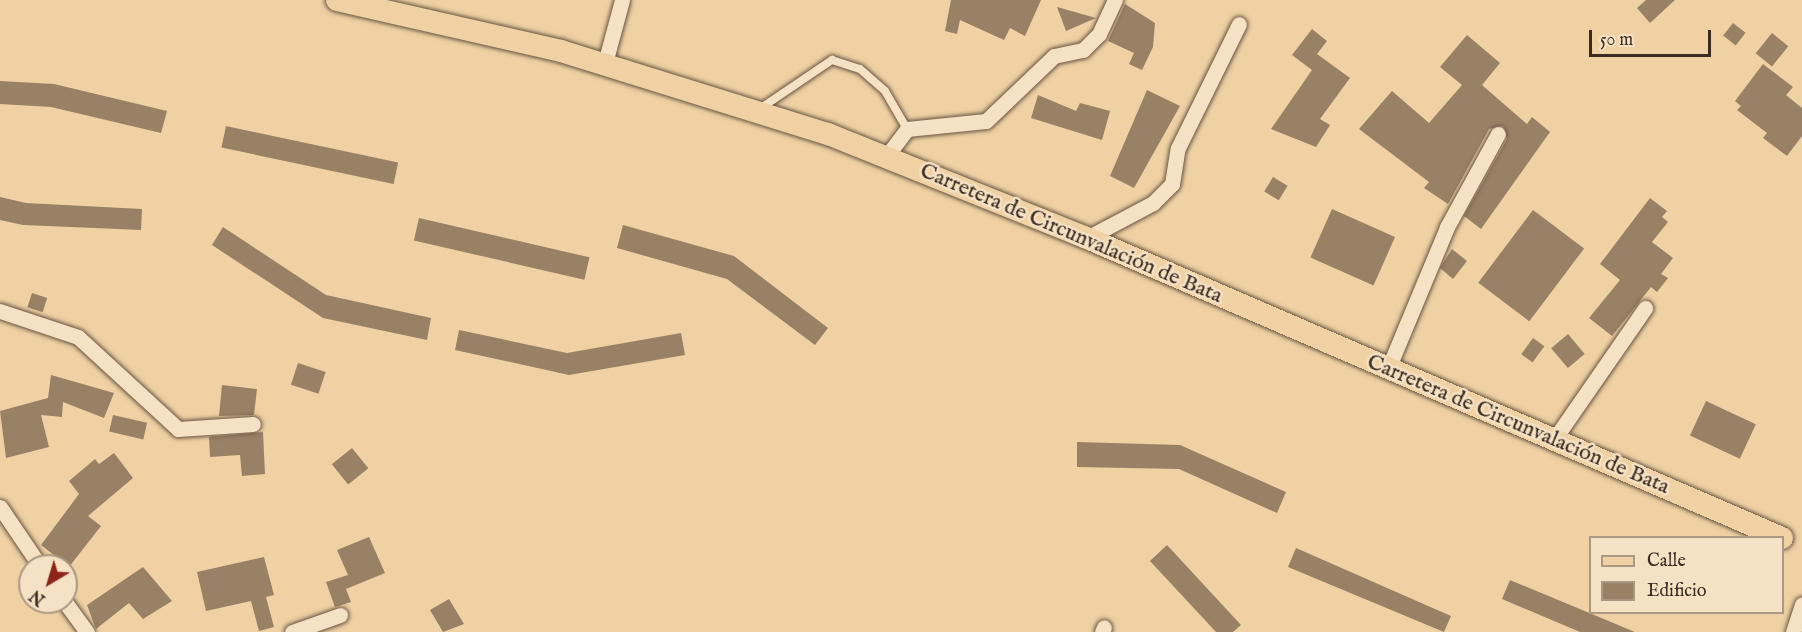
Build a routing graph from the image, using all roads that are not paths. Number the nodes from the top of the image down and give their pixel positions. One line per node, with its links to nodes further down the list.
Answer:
1 (337, 0): 5 (main road, Carretera de Circunvalación de Bata)
2 (622, 0): 5 (street)
3 (1115, 0): 7 (street)
4 (1239, 24): 10 (street)
5 (605, 63): 6 (main road, Carretera de Circunvalación de Bata)
6 (760, 109): 7 (lane); 9 (main road, Carretera de Circunvalación de Bata)
7 (907, 129): 9 (street)
8 (1498, 134): 13 (street)
9 (886, 157): 10 (main road, Carretera de Circunvalación de Bata)
10 (1087, 238): 13 (main road, Carretera de Circunvalación de Bata)
11 (1645, 308): 15 (street)
12 (0, 311): 14 (street)
13 (1388, 369): 15 (main road, Carretera de Circunvalación de Bata)
14 (253, 424)
15 (1553, 441): 17 (main road, Carretera de Circunvalación de Bata)
16 (0, 507): 20 (street)
17 (1777, 536)
18 (1784, 539): 19 (main road, Carretera de Circunvalación de Bata)
19 (1802, 546)
20 (32, 554)
21 (1802, 604): 26 (street)
22 (74, 614): 24 (street)
23 (340, 615): 25 (street)
24 (87, 632)
25 (292, 632)
26 (1793, 632)

